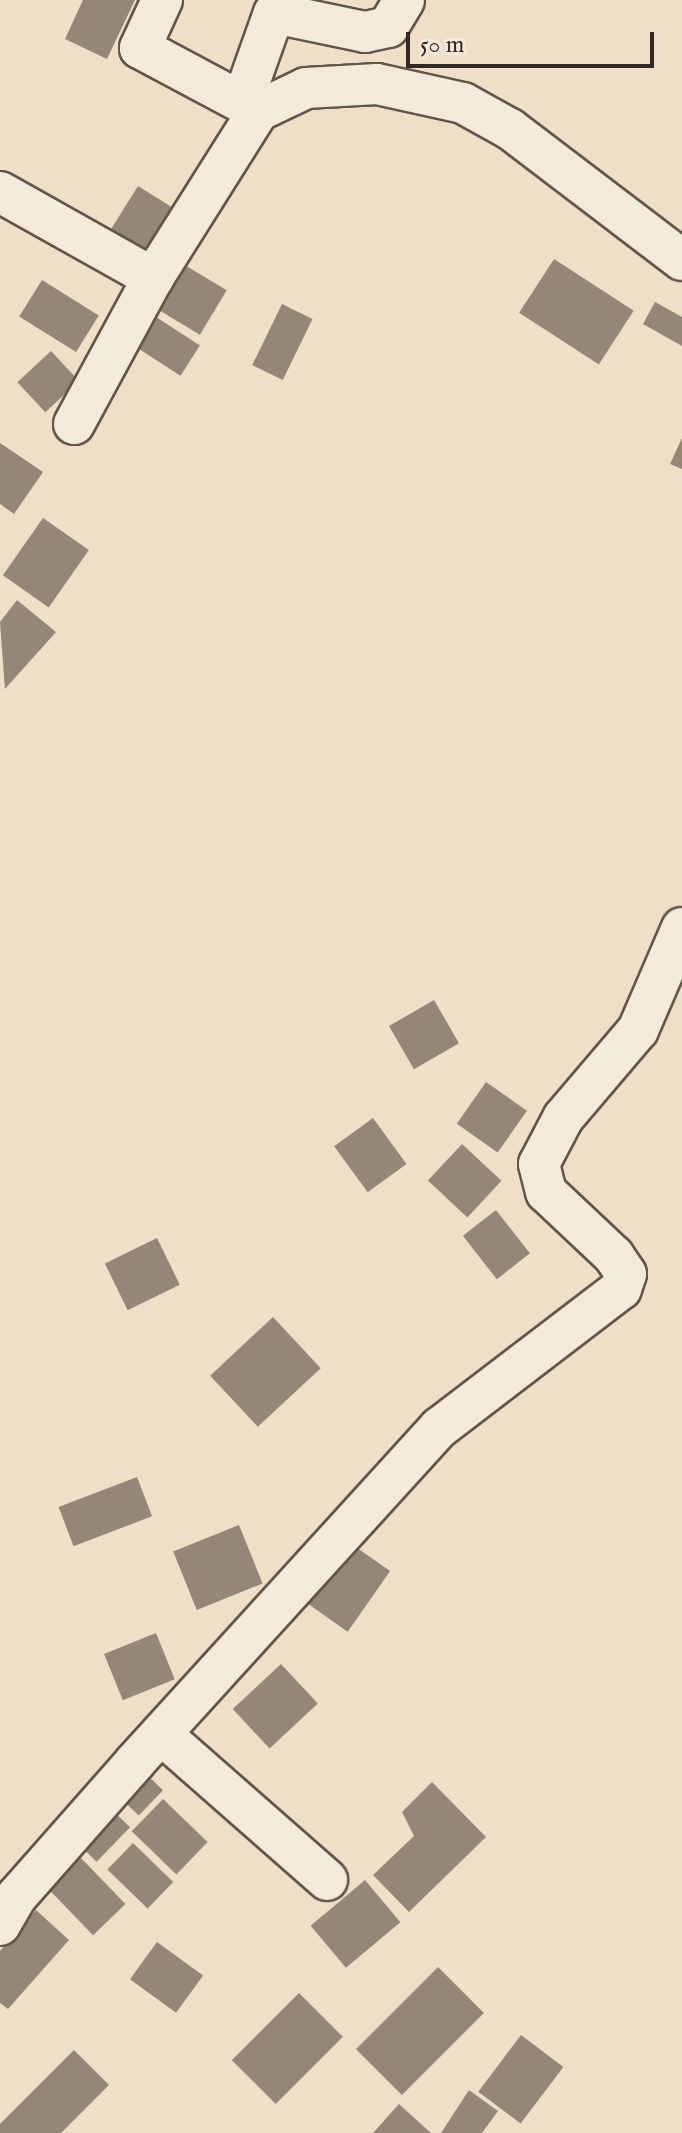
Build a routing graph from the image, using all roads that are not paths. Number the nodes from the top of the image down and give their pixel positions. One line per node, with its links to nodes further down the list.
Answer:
1 (162, 0): 4 (street)
2 (404, 0): 3 (street)
3 (277, 6): 4 (street)
4 (251, 105): 6 (street); 7 (street)
5 (0, 192): 7 (street)
6 (682, 260)
7 (153, 278): 8 (street)
8 (74, 424)
9 (682, 928): 10 (street)
10 (161, 1734): 11 (street); 12 (street)
11 (327, 1880)
12 (0, 1925)

